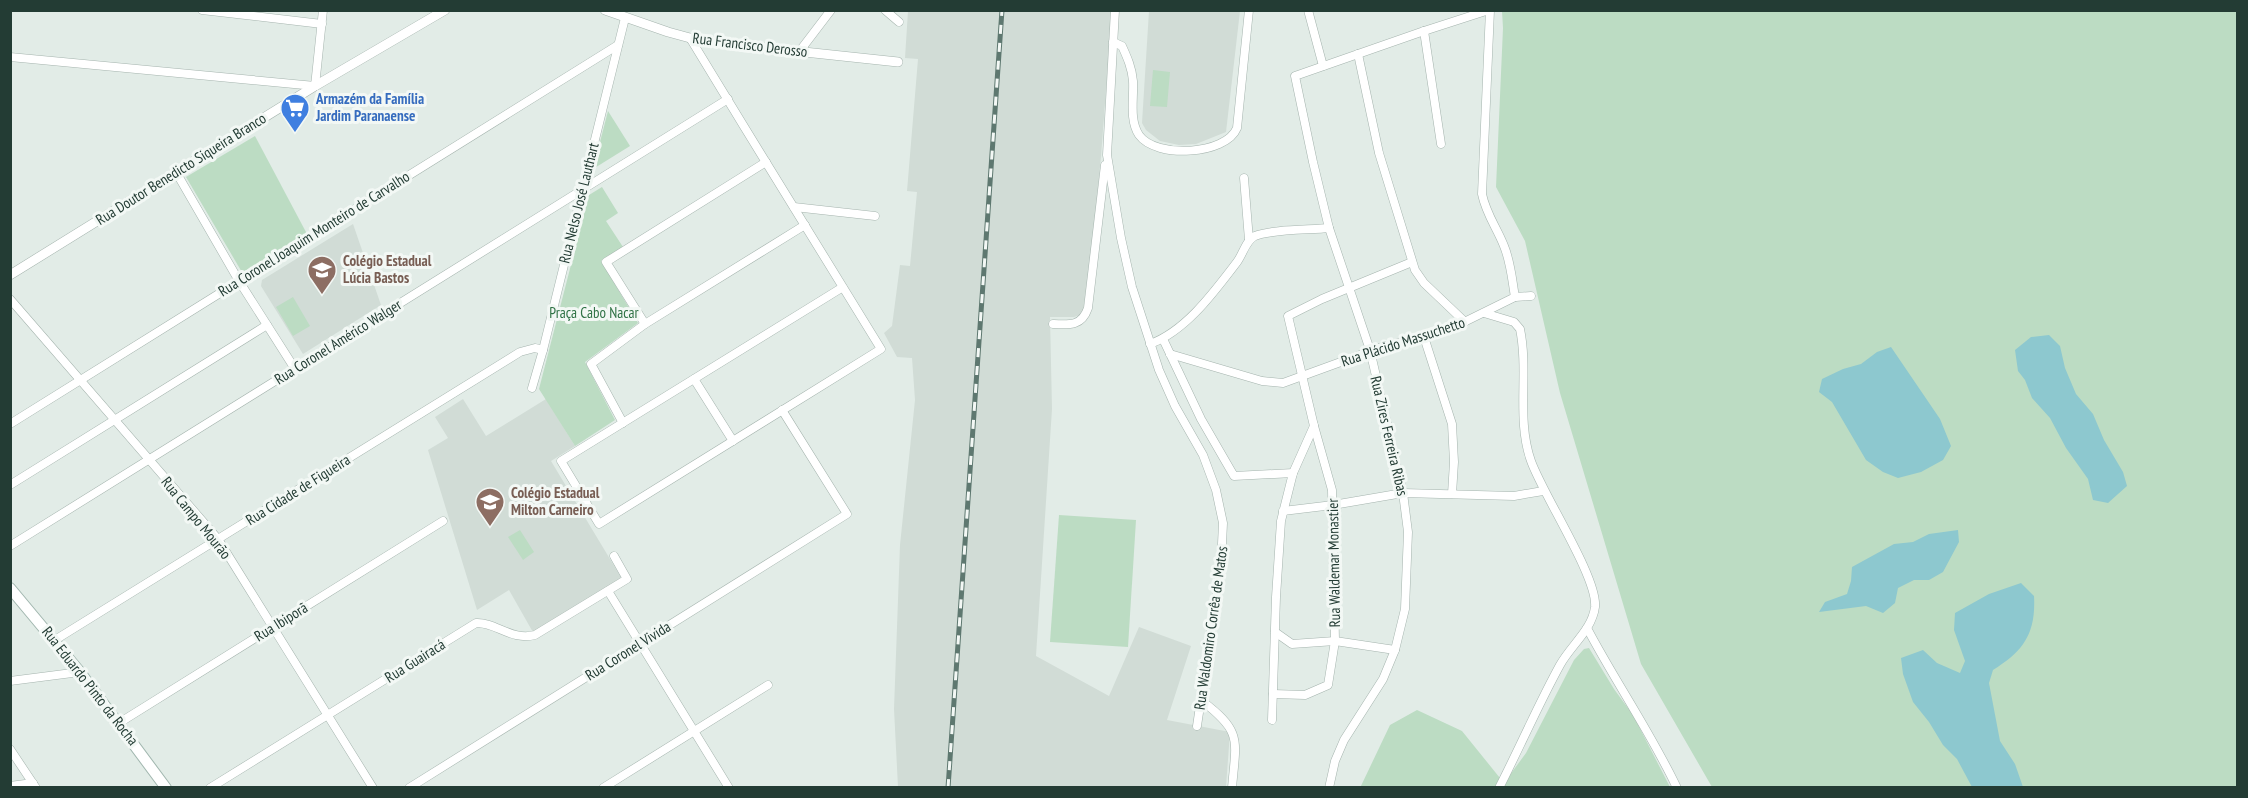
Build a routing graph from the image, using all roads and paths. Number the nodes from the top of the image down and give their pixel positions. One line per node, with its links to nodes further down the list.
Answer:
1 (202, 10): 13 (street)
2 (323, 10): 13 (street)
3 (445, 10): 23 (street, Rua Doutor Benedicto Siqueira Branco)
4 (605, 10): 11 (street, Rua Francisco Derosso)
5 (831, 10): 18 (street)
6 (885, 10): 12 (street)
7 (1115, 10): 16 (street, Rua Waldomiro Corrêa de Matos)
8 (1249, 10): 16 (street)
9 (1308, 10): 22 (street)
10 (1490, 10): 14 (street); 42 (street)
11 (625, 18): 15 (street, Rua Francisco Derosso); 17 (street, Rua Nelso José Lauthart)
12 (899, 22)
13 (322, 24): 23 (street)
14 (1424, 31): 19 (street); 25 (street)
15 (690, 38): 18 (street, Rua Francisco Derosso); 24 (street)
16 (1113, 42): 26 (street, Rua Waldomiro Corrêa de Matos)
17 (618, 45): 30 (street, Rua Nelso José Lauthart); 38 (street, Rua Coronel Joaquim Monteiro de Carvalho)
18 (799, 51): 21 (street, Rua Francisco Derosso)
19 (1358, 54): 22 (street); 36 (street)
20 (10, 57): 23 (street)
21 (898, 62)
22 (1323, 66): 34 (street, Rua Zires Ferreira Ribas)
23 (315, 86): 28 (street, Rua Doutor Benedicto Siqueira Branco)
24 (728, 99): 27 (street); 30 (street, Rua Coronel Américo Walger)
25 (1441, 144)
26 (1107, 155): 47 (street); 51 (street, Rua Waldomiro Corrêa de Matos)
27 (766, 162): 31 (street); 46 (street)
28 (176, 172): 37 (street, Rua Doutor Benedicto Siqueira Branco); 38 (street)
29 (1244, 178): 35 (street)
30 (582, 190): 52 (street, Rua Nelso José Lauthart); 55 (street, Rua Coronel Américo Walger)
31 (794, 207): 32 (street); 33 (street)
32 (875, 216)
33 (805, 225): 39 (street); 46 (street)
34 (1329, 228): 35 (street); 40 (street, Rua Zires Ferreira Ribas)
35 (1250, 240): 50 (street)
36 (1412, 262): 40 (street); 45 (street)
37 (10, 275)
38 (240, 281): 48 (street); 58 (street, Rua Coronel Joaquim Monteiro de Carvalho)
39 (843, 287): 57 (street); 60 (street)
40 (1349, 287): 53 (street, Rua Zires Ferreira Ribas); 56 (street, Rua Waldemar Monastier)
41 (1531, 296): 42 (street, Rua Plácido Massuchetto)
42 (1515, 297): 44 (street, Rua Plácido Massuchetto)
43 (10, 299): 58 (street, Rua Campo Mourão)
44 (1484, 313): 45 (street, Rua Plácido Massuchetto); 69 (street)
45 (1465, 322): 49 (street, Rua Plácido Massuchetto)
46 (645, 324): 62 (street)
47 (1053, 324)
48 (267, 325): 55 (street); 61 (street)
49 (1424, 337): 53 (street, Rua Plácido Massuchetto); 71 (street)
50 (1162, 339): 51 (street); 54 (street)
51 (1150, 344): 91 (street, Rua Waldomiro Corrêa de Matos)
52 (543, 350): 59 (street, Rua Nelso José Lauthart); 75 (street, Rua Cidade de Figueira)
53 (1370, 351): 56 (street, Rua Plácido Massuchetto); 70 (street, Rua Zires Ferreira Ribas)
54 (1170, 354): 56 (street, Rua Plácido Massuchetto); 67 (street)
55 (295, 369): 66 (street, Rua Coronel Américo Walger)
56 (1303, 377): 64 (street, Rua Waldemar Monastier)
57 (694, 379): 62 (street); 65 (street)
58 (80, 380): 61 (street, Rua Campo Mourão); 63 (street, Rua Coronel Joaquim Monteiro de Carvalho)
59 (532, 388)
60 (782, 410): 65 (street); 85 (street, Rua Coronel Vivida)
61 (115, 420): 66 (street, Rua Campo Mourão); 68 (street)
62 (623, 423): 65 (street)
63 (10, 424)
64 (1314, 426): 67 (street); 72 (street, Rua Waldemar Monastier)
65 (733, 441)
66 (149, 460): 75 (street, Rua Campo Mourão); 76 (street, Rua Coronel Américo Walger)
67 (1293, 473): 73 (street)
68 (10, 485)
69 (1544, 491): 71 (street); 81 (street)
70 (1403, 493): 71 (street); 72 (street); 86 (street, Rua Zires Ferreira Ribas)
71 (1452, 495)
72 (1333, 505): 73 (street); 84 (street, Rua Waldemar Monastier)
73 (1283, 511): 82 (street)
74 (443, 521): 80 (street, Rua Ibiporã)
75 (218, 539): 80 (street, Rua Campo Mourão); 83 (street, Rua Cidade de Figueira)
76 (10, 546)
77 (614, 556): 79 (street, Rua Guairacá)
78 (10, 588): 83 (main road, Rua Eduardo Pinto da Rocha)
79 (608, 591): 85 (street); 92 (street, Rua Guairacá)
80 (273, 627): 92 (street, Rua Campo Mourão); 94 (street, Rua Ibiporã)
81 (1587, 628): 108 (street); 109 (street)
82 (1275, 632): 84 (street); 90 (street)
83 (55, 640): 87 (main road, Rua Eduardo Pinto da Rocha)
84 (1335, 641): 86 (street); 90 (street, Rua Waldemar Monastier)
85 (640, 643): 96 (street); 103 (street, Rua Coronel Vivida)
86 (1395, 650): 107 (street, Rua Zires Ferreira Ribas)
87 (80, 672): 88 (street); 94 (main road, Rua Eduardo Pinto da Rocha)
88 (10, 681)
89 (768, 686): 96 (street)
90 (1273, 694): 93 (street)
91 (1202, 701): 95 (street, Rua Waldomiro Corrêa de Matos); 106 (street)
92 (327, 715): 101 (street, Rua Guairacá); 102 (street, Rua Campo Mourão)
93 (1272, 720)
94 (119, 723): 100 (main road, Rua Eduardo Pinto da Rocha)
95 (1197, 726)
96 (694, 731): 104 (street); 105 (street)
97 (10, 749): 98 (street)
98 (34, 785): 99 (street)
99 (10, 786)
100 (166, 788)
101 (210, 788)
102 (373, 788)
103 (409, 788)
104 (603, 788)
105 (729, 788)
106 (1232, 788)
107 (1329, 788)
108 (1499, 788)
109 (1677, 788)

